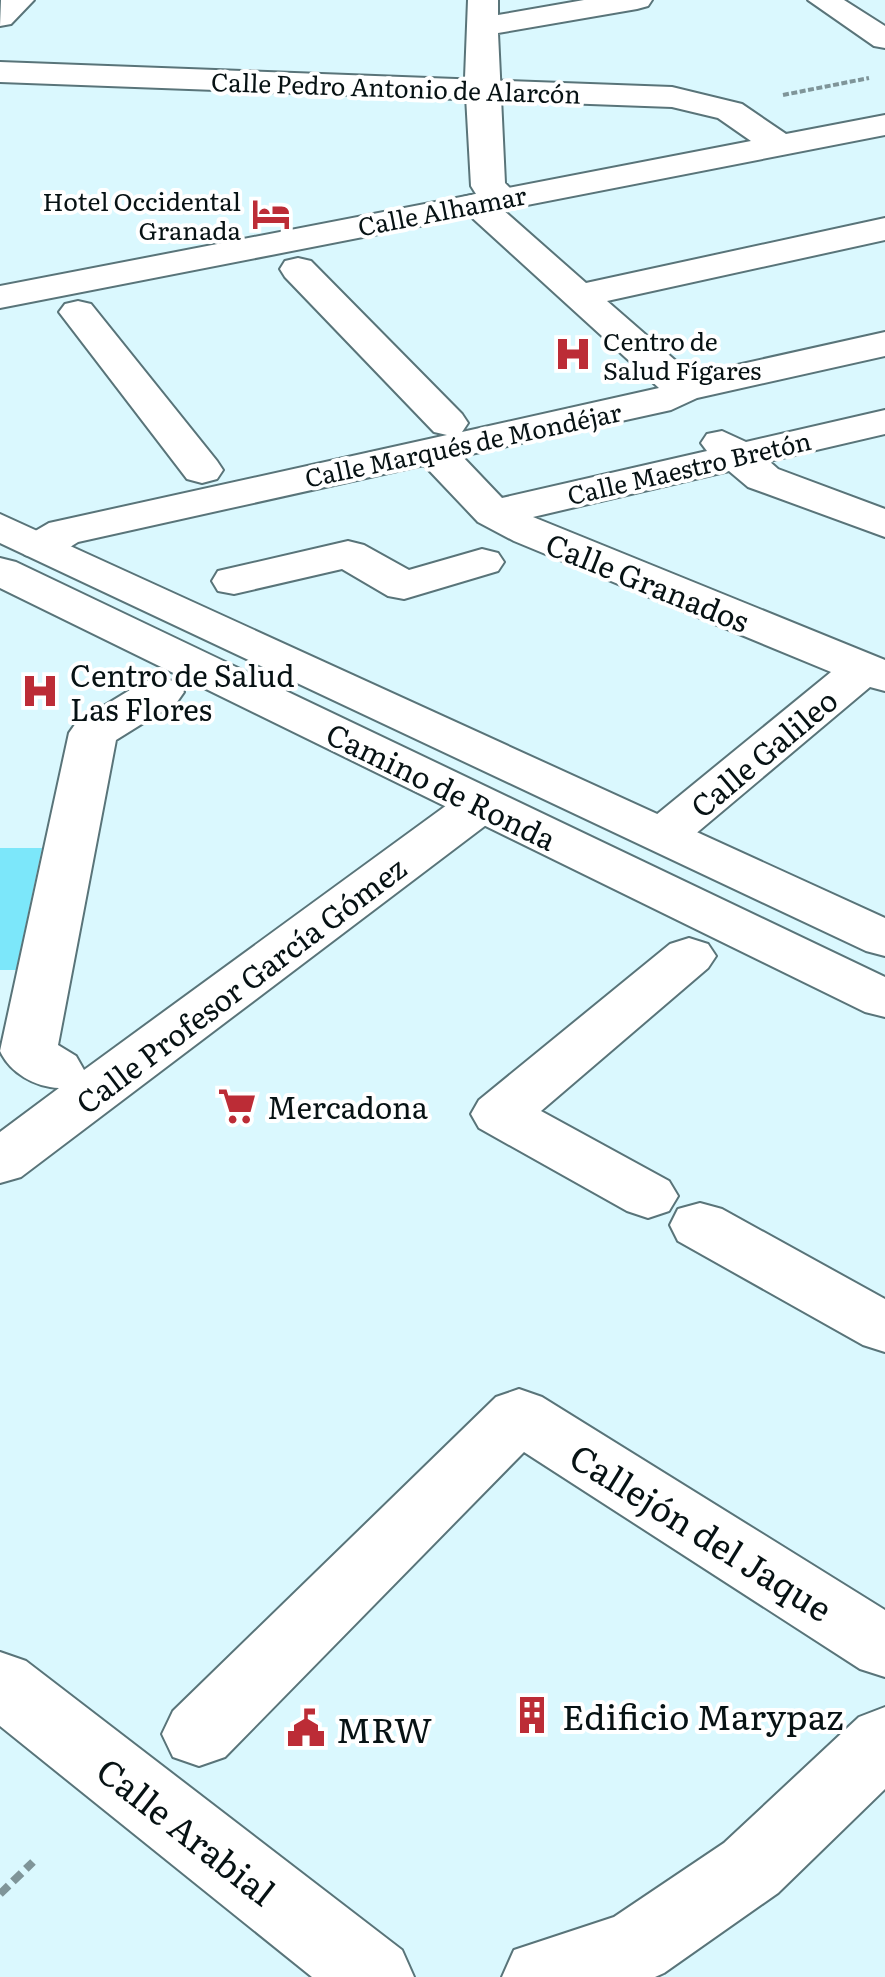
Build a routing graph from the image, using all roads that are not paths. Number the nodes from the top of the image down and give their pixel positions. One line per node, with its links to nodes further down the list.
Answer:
1 (19, 0): 5 (street)
2 (637, 0): 4 (street)
3 (823, 0): 6 (street)
4 (484, 13): 8 (street)
5 (0, 17)
6 (882, 35)
7 (0, 72): 8 (street, Calle Pedro Antonio de Alarcón)
8 (481, 90): 10 (street, Calle Pedro Antonio de Alarcón); 11 (street)
9 (885, 124): 10 (street, Calle Alhamar)
10 (779, 145): 11 (street, Calle Alhamar)
11 (489, 201): 14 (street); 15 (street, Calle Alhamar)
12 (885, 229): 14 (street)
13 (298, 268): 22 (street, Calle Granados)
14 (578, 296): 20 (street)
15 (0, 298)
16 (78, 312): 24 (street)
17 (885, 344): 18 (street, Calle Marqués de Mondéjar)
18 (846, 353): 19 (street); 20 (street, Calle Marqués de Mondéjar)
19 (885, 368)
20 (677, 394): 22 (street, Calle Marqués de Mondéjar); 23 (street)
21 (885, 422): 23 (street, Calle Maestro Bretón)
22 (441, 437): 25 (street, Calle Granados); 27 (street, Calle Marqués de Mondéjar)
23 (737, 456): 25 (street, Calle Maestro Bretón); 26 (street)
24 (202, 470)
25 (493, 512): 31 (street, Calle Granados)
26 (885, 524)
27 (20, 536): 29 (street, Calle Marqués de Mondéjar); 33 (street, Camino de Ronda)
28 (482, 562): 30 (street)
29 (0, 570): 34 (street, Camino de Ronda)
30 (234, 582)
31 (875, 672): 35 (street, Calle Galileo)
32 (160, 692): 39 (street)
33 (444, 734): 34 (street); 35 (street, Camino de Ronda)
34 (480, 805): 38 (street, Camino de Ronda); 40 (street, Calle Profesor García Gómez)
35 (663, 835): 36 (street, Camino de Ronda)
36 (885, 939)
37 (689, 956): 41 (street)
38 (885, 999)
39 (56, 1070)
40 (0, 1162)
41 (885, 1328)
42 (885, 1647): 44 (street, Callejón del Jaque)
43 (0, 1683): 46 (street, Calle Arabial)
44 (199, 1734)
45 (885, 1740): 47 (street)
46 (374, 1977)
47 (542, 1977)

